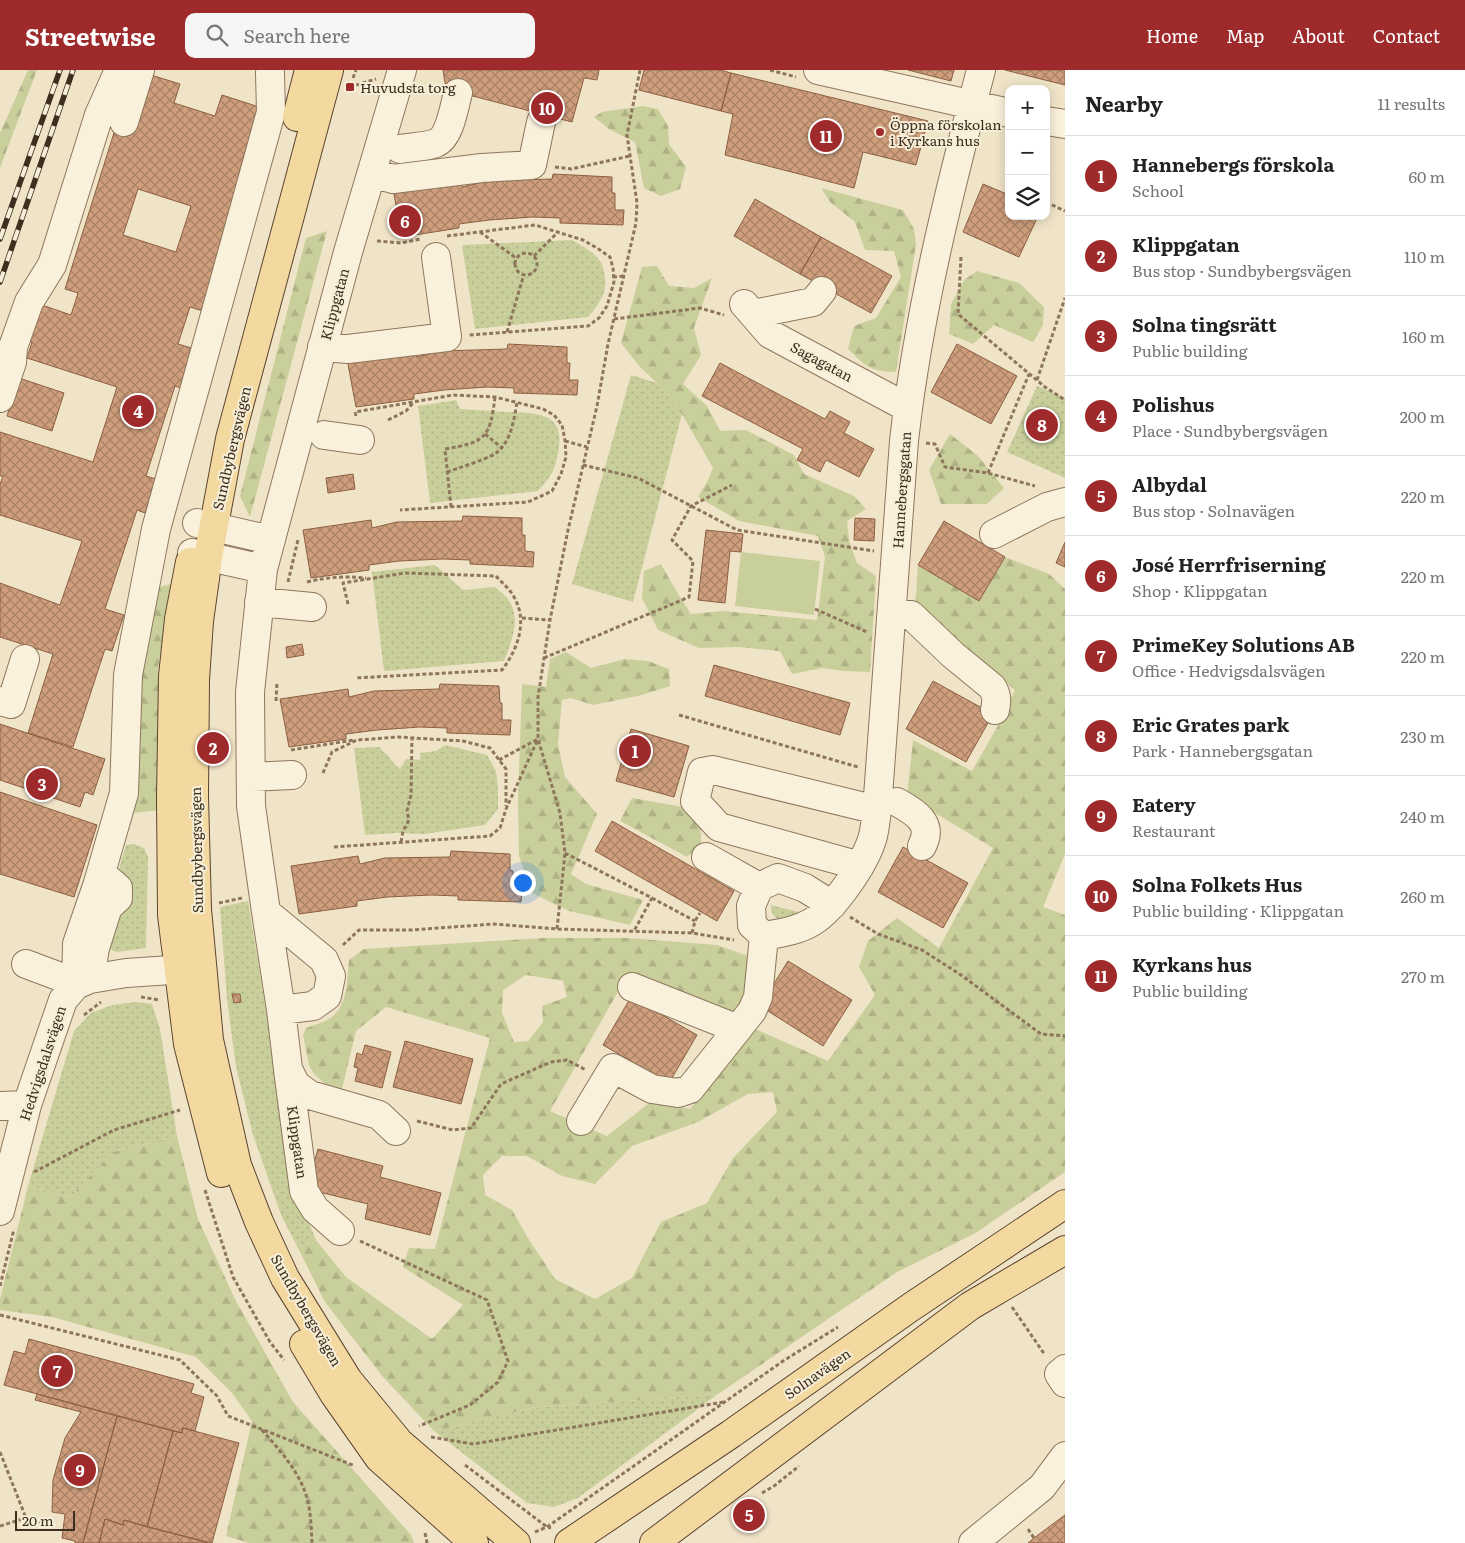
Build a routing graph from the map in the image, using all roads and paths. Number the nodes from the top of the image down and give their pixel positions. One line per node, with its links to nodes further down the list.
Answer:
1 (119, 70): 43 (street)
2 (140, 70): 14 (street)
3 (356, 70): 9 (path)
4 (402, 70): 20 (street, Klippgatan)
5 (640, 70): 18 (path)
6 (818, 70): 11 (street)
7 (981, 70): 11 (street, Hannebergsgatan)
8 (266, 71): 9 (street); 116 (street)
9 (323, 81): 65 (main road, Sundbybergsvägen)
10 (458, 93): 17 (street)
11 (972, 105): 12 (street); 47 (street, Hannebergsgatan)
12 (1005, 112)
13 (1050, 121): 16 (street)
14 (124, 122)
15 (541, 122): 19 (street)
16 (1065, 124)
17 (400, 149)
18 (630, 156): 19 (path); 31 (path)
19 (532, 165): 20 (street)
20 (372, 173): 39 (street, Klippgatan)
21 (1050, 204): 22 (path)
22 (1065, 211)
23 (480, 232): 24 (path); 26 (path); 29 (path)
24 (558, 232): 28 (path); 32 (path)
25 (377, 241): 26 (path)
26 (432, 244): 38 (street)
27 (961, 253): 40 (path)
28 (534, 256): 29 (path); 30 (path)
29 (516, 258): 30 (path)
30 (524, 274): 37 (path)
31 (624, 276): 32 (path); 36 (path)
32 (614, 277): 37 (path)
33 (822, 291): 35 (street)
34 (1065, 298): 41 (path)
35 (741, 311): 36 (path); 47 (street, Sagagatan)
36 (614, 319): 55 (path)
37 (508, 332): 38 (path)
38 (447, 337): 39 (street)
39 (322, 347): 67 (street, Klippgatan)
40 (1029, 374): 41 (path); 59 (path)
41 (1037, 380): 44 (path)
42 (495, 397): 45 (path); 46 (path); 50 (path)
43 (0, 398)
44 (1065, 400)
45 (414, 402): 48 (path); 49 (path)
46 (517, 402): 53 (path); 54 (path)
47 (908, 408): 76 (street, Hannebergsgatan)
48 (355, 412)
49 (388, 420)
50 (485, 434): 54 (path); 58 (path)
51 (324, 435): 52 (street)
52 (360, 440)
53 (565, 441): 55 (path); 63 (path)
54 (501, 447): 58 (path)
55 (587, 447): 56 (path)
56 (583, 465): 62 (path); 78 (path)
57 (945, 466): 59 (path)
58 (447, 472): 63 (path)
59 (988, 473): 61 (path)
60 (732, 485): 62 (path)
61 (1054, 495): 66 (street)
62 (691, 506): 68 (path); 80 (path)
63 (451, 507): 64 (path)
64 (400, 510)
65 (205, 525): 67 (street); 69 (main road, Sundbybergsvägen)
66 (994, 534)
67 (271, 540): 70 (street, Klippgatan)
68 (876, 551)
69 (200, 555): 70 (street); 115 (main road, Sundbybergsvägen)
70 (263, 569): 73 (street, Klippgatan)
71 (371, 578): 72 (path); 74 (path); 77 (path)
72 (311, 594): 73 (street)
73 (260, 602): 93 (street, Klippgatan)
74 (348, 604)
75 (815, 609): 79 (path)
76 (892, 613): 84 (street); 94 (street, Hannebergsgatan)
77 (522, 618): 78 (path); 82 (path)
78 (550, 620): 80 (path)
79 (871, 634)
80 (544, 658): 87 (path)
81 (25, 659): 83 (street)
82 (355, 678)
83 (0, 701)
84 (995, 710)
85 (679, 715): 91 (path)
86 (412, 736): 88 (path); 89 (path); 96 (path)
87 (538, 739): 89 (path); 95 (path); 99 (path)
88 (357, 740): 90 (path); 92 (path)
89 (499, 760): 95 (path)
90 (292, 762): 93 (street)
91 (860, 768)
92 (323, 773)
93 (251, 777): 105 (street, Klippgatan)
94 (887, 806): 97 (street); 101 (street, Hannebergsgatan); 101 (street)
95 (506, 809): 96 (path)
96 (401, 842): 98 (path)
97 (922, 846)
98 (334, 847)
99 (565, 853): 103 (path); 109 (path)
100 (706, 857): 102 (street)
101 (860, 866): 106 (street, Hannebergsgatan)
102 (759, 887): 106 (street); 112 (street)
103 (652, 898): 108 (path); 110 (path)
104 (213, 904): 105 (path)
105 (258, 904): 113 (street); 121 (street, Klippgatan)
106 (839, 910): 112 (street, Hannebergsgatan); 124 (path)
107 (700, 913): 108 (path)
108 (695, 921): 111 (path)
109 (557, 929): 110 (path); 113 (path)
110 (634, 931): 111 (path)
111 (692, 933): 112 (path)
112 (764, 936): 123 (street)
113 (324, 960): 121 (street)
114 (26, 964): 116 (street)
115 (190, 969): 116 (street); 156 (main road, Sundbybergsvägen); 157 (main road, Sundbybergsvägen)
116 (83, 982): 127 (street, Hedvigsdalsvägen)
117 (632, 987): 123 (street)
118 (132, 997): 120 (path)
119 (108, 1000): 122 (path)
120 (160, 1000)
121 (281, 1010): 125 (street, Klippgatan)
122 (81, 1018)
123 (738, 1029): 126 (street)
124 (1065, 1036)
125 (288, 1069): 131 (street, Klippgatan); 135 (street, Klippgatan)
126 (605, 1080): 130 (street); 131 (path)
127 (27, 1105): 128 (street); 134 (street, Hedvigsdalsvägen)
128 (0, 1106)
129 (180, 1110): 132 (path)
130 (581, 1120)
131 (408, 1126)
132 (31, 1166)
133 (1065, 1204): 158 (main road, Solnavägen)
134 (4, 1212): 137 (path)
135 (340, 1231): 143 (path)
136 (1065, 1250): 159 (main road)
137 (0, 1286)
138 (1011, 1306): 140 (path)
139 (0, 1315): 144 (path)
140 (1063, 1375)
141 (727, 1401): 145 (path)
142 (412, 1420): 143 (path)
143 (419, 1426): 145 (path)
144 (262, 1430): 150 (path); 155 (path)
145 (431, 1437): 146 (path)
146 (438, 1443)
147 (0, 1452): 151 (path)
148 (1065, 1456): 160 (street)
149 (459, 1461): 154 (path)
150 (357, 1467)
151 (26, 1518): 152 (path); 153 (path)
152 (50, 1525)
153 (0, 1526)
154 (546, 1527)
155 (312, 1543)
156 (474, 1543)
157 (516, 1543)
158 (569, 1543)
159 (654, 1543)
160 (973, 1543)

